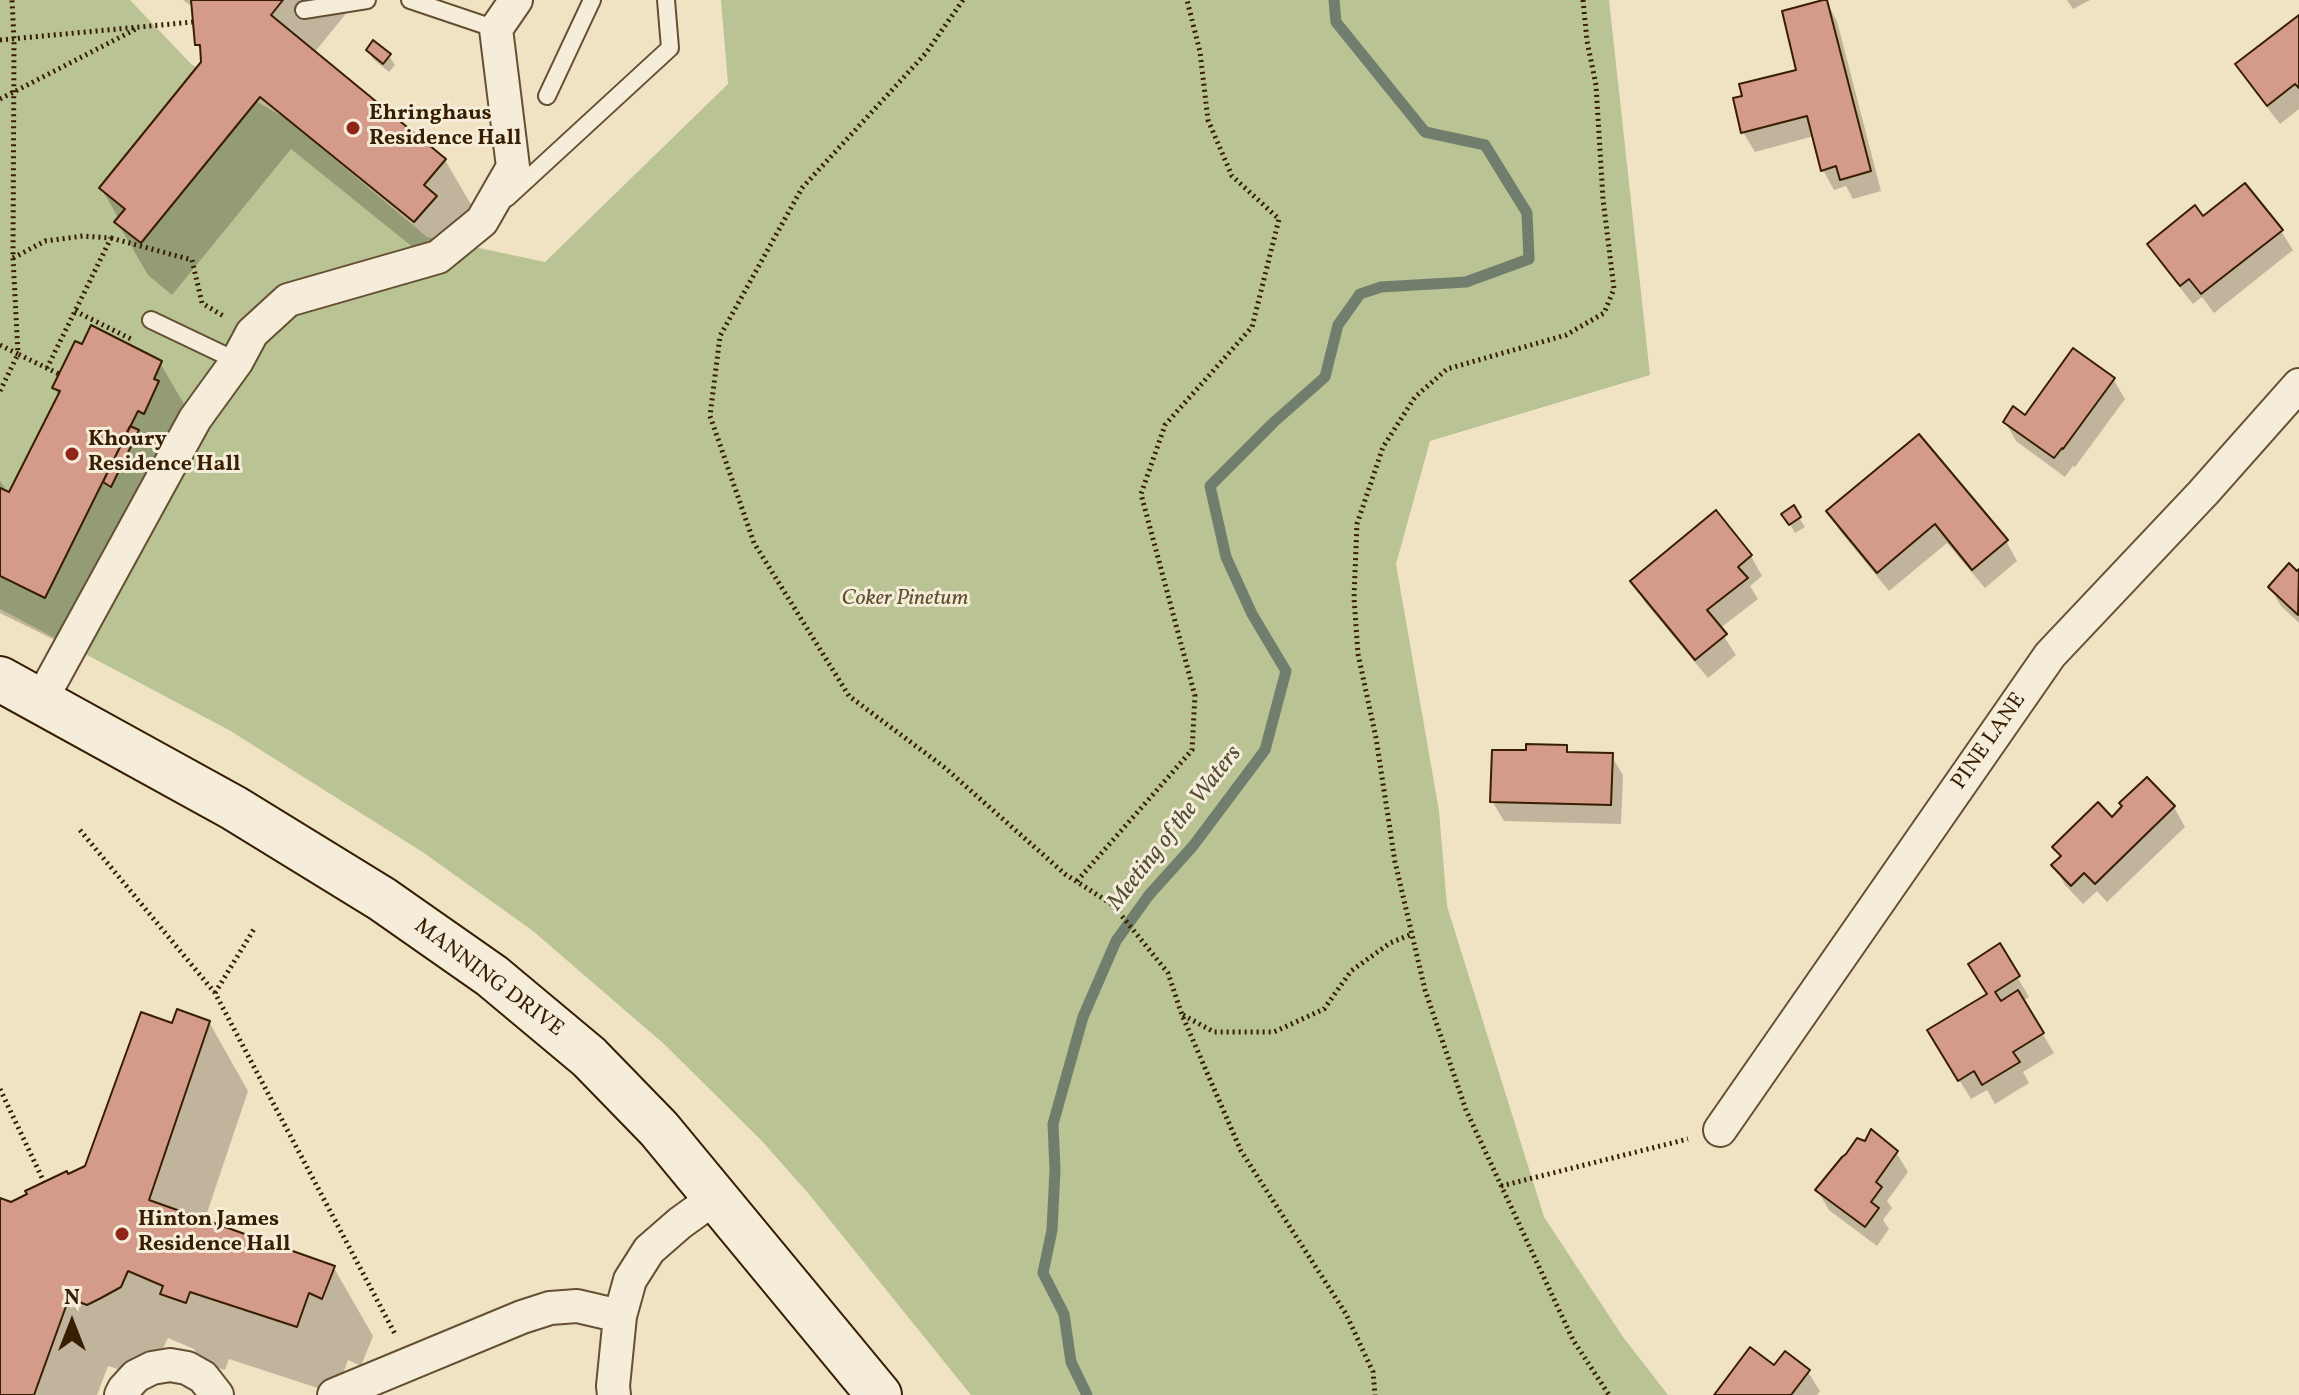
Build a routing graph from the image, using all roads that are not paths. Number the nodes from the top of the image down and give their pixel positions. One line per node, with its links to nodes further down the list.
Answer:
1 (367, 0): 6 (lane)
2 (410, 0): 7 (lane)
3 (516, 0): 7 (street)
4 (592, 0): 8 (lane)
5 (666, 0): 9 (lane)
6 (304, 10)
7 (496, 29): 9 (street)
8 (547, 96)
9 (482, 221): 11 (street)
10 (151, 320): 11 (lane)
11 (245, 347): 14 (street)
12 (2299, 385): 15 (street, PINE LANE)
13 (0, 679): 14 (street, MANNING DRIVE)
14 (41, 700): 16 (street, MANNING DRIVE)
15 (1720, 1130)
16 (716, 1197): 17 (street); 22 (street, MANNING DRIVE)
17 (620, 1316): 20 (street); 21 (street)
18 (121, 1395): 19 (street)
19 (217, 1395)
20 (334, 1395)
21 (614, 1395)
22 (879, 1395)

